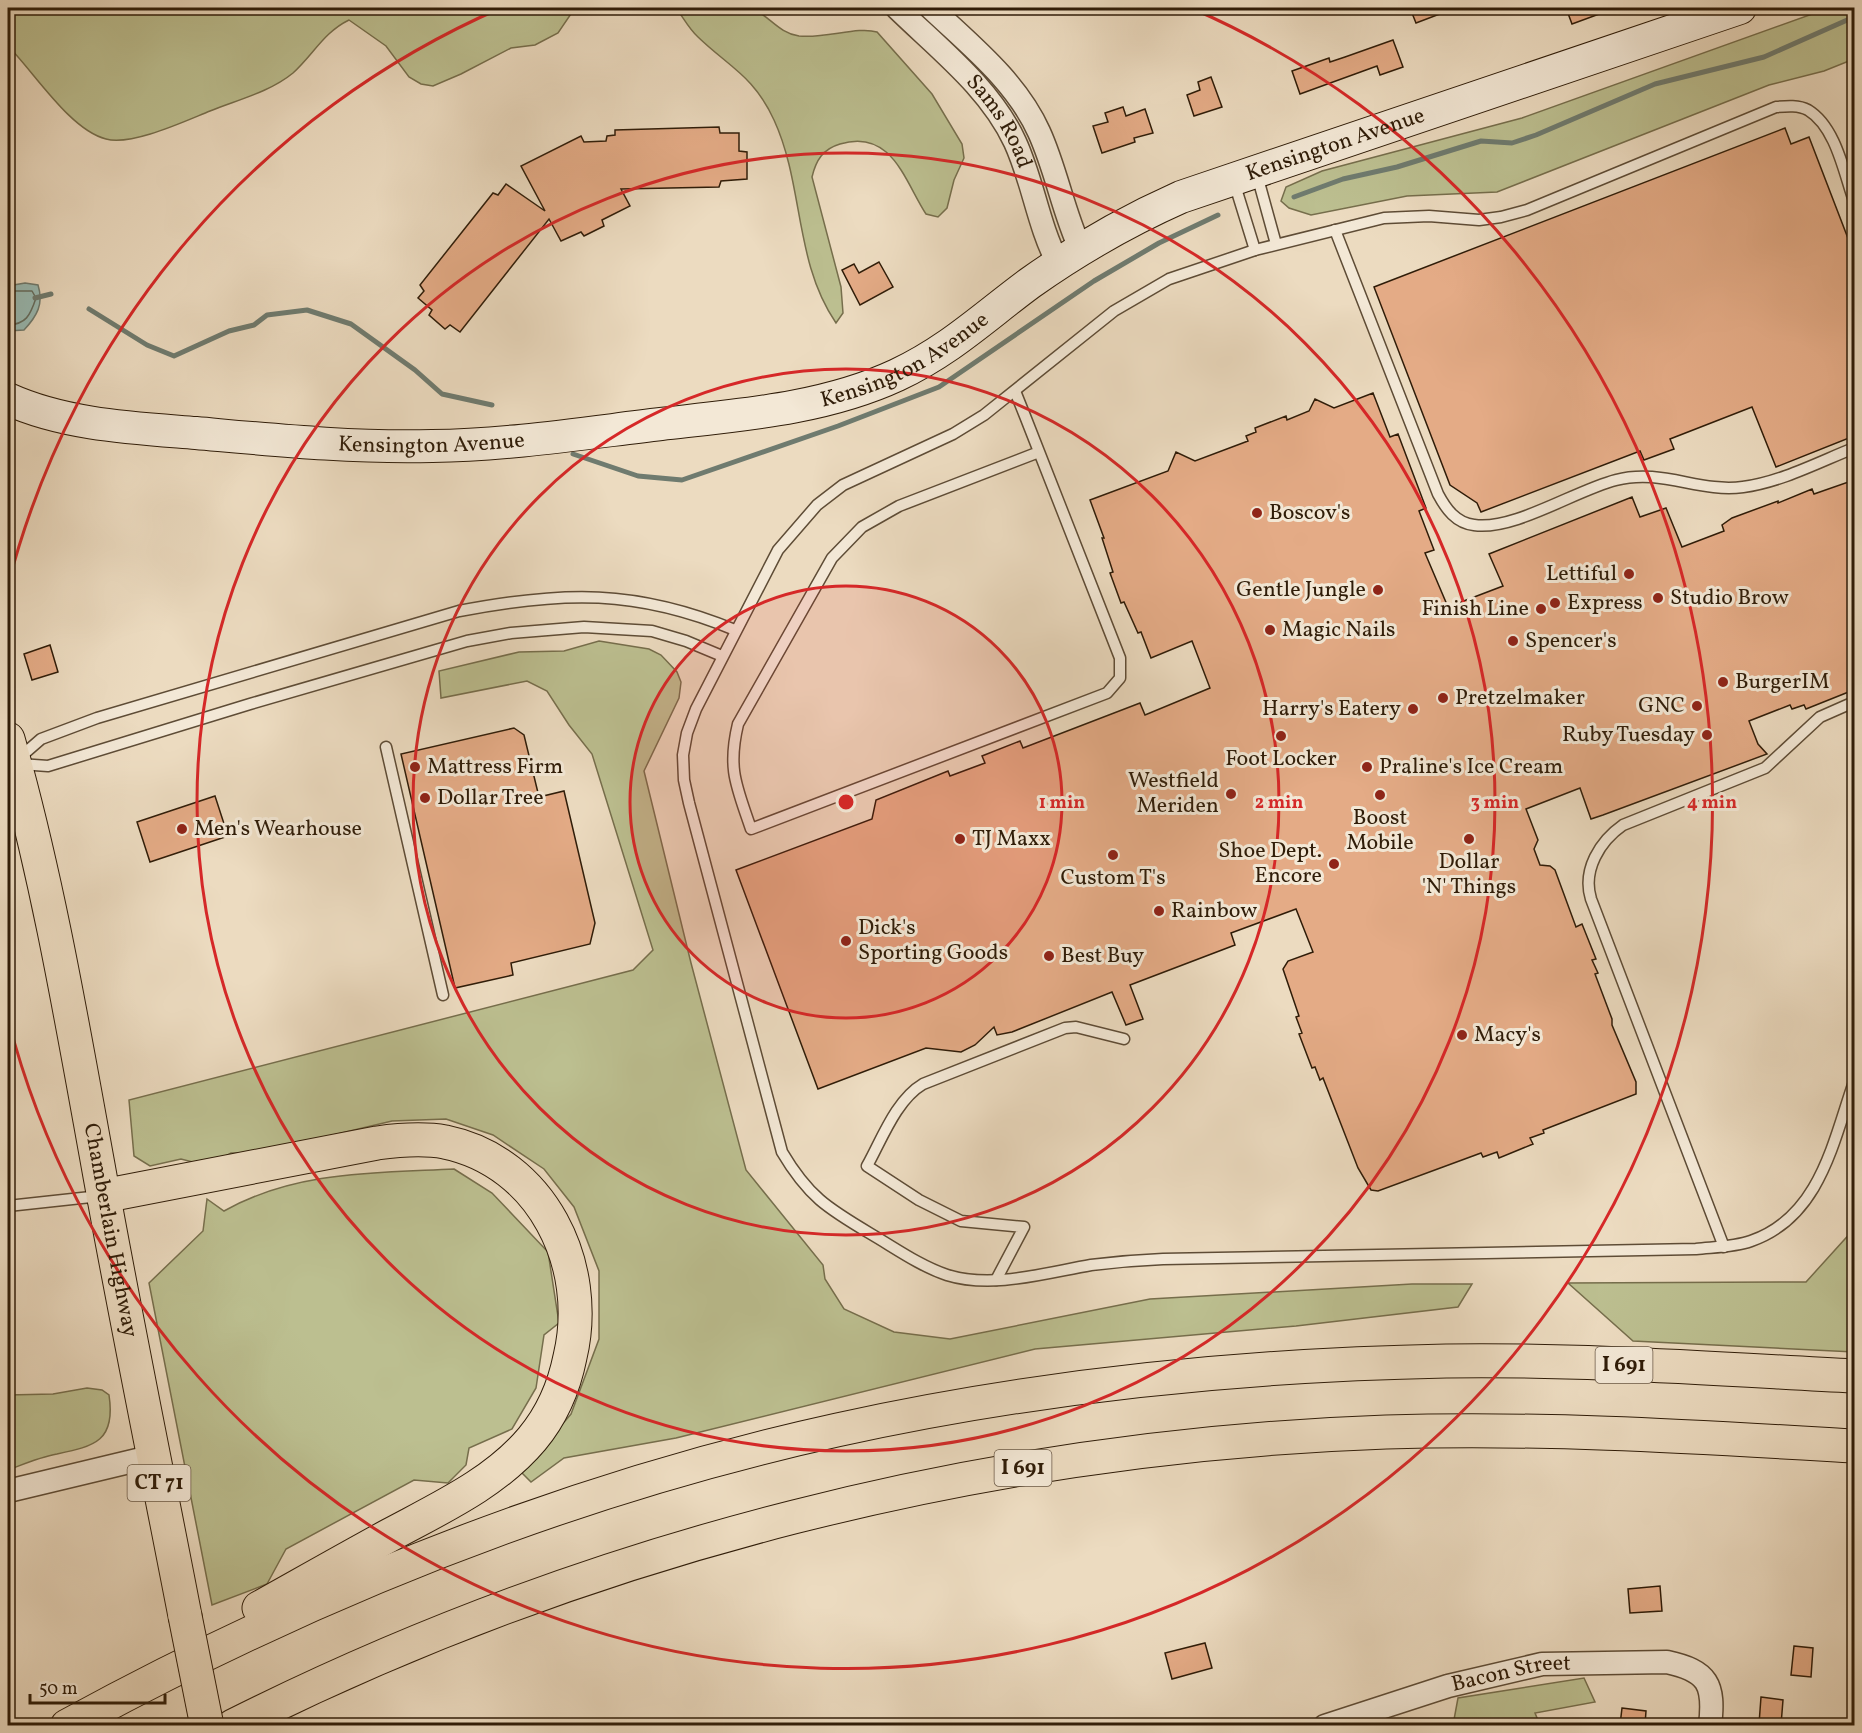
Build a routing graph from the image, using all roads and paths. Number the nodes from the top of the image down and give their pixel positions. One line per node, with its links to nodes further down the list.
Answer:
1 (897, 8): 9 (street, Sams Road)
2 (931, 8): 9 (street, Sams Road)
3 (1733, 8): 4 (main road, Kensington Avenue)
4 (1245, 175): 7 (lane); 8 (lane); 9 (main road, Kensington Avenue)
5 (1854, 201): 6 (lane)
6 (1335, 230): 7 (lane); 12 (lane)
7 (1276, 244): 8 (lane)
8 (1256, 250): 10 (lane)
9 (1069, 256): 11 (main road, Kensington Avenue)
10 (1016, 392): 13 (lane); 14 (lane)
11 (8, 399)
12 (1854, 448)
13 (1039, 452): 13 (lane)
14 (735, 630): 15 (lane); 18 (lane)
15 (722, 656): 18 (lane); 25 (lane)
16 (1854, 702): 24 (lane)
17 (386, 747): 19 (lane)
18 (10, 756): 22 (main road, Chamberlain Highway / CT 71)
19 (443, 995)
20 (1124, 1039): 25 (lane)
21 (1854, 1082): 24 (lane)
22 (103, 1196): 23 (lane); 28 (main road, Chamberlain Highway / CT 71); 30 (main road)
23 (8, 1206)
24 (1724, 1246): 25 (lane)
25 (996, 1280)
26 (1854, 1376): 30 (main road, I 691)
27 (1854, 1446): 33 (main road, I 691)
28 (154, 1456): 29 (street); 32 (main road, Chamberlain Highway / CT 71, bridge)
29 (8, 1491)
30 (145, 1684): 31 (main road, I 691)
31 (67, 1725)
32 (207, 1725)
33 (233, 1725)
34 (1325, 1725): 35 (street, Bacon Street)
35 (1710, 1725)

